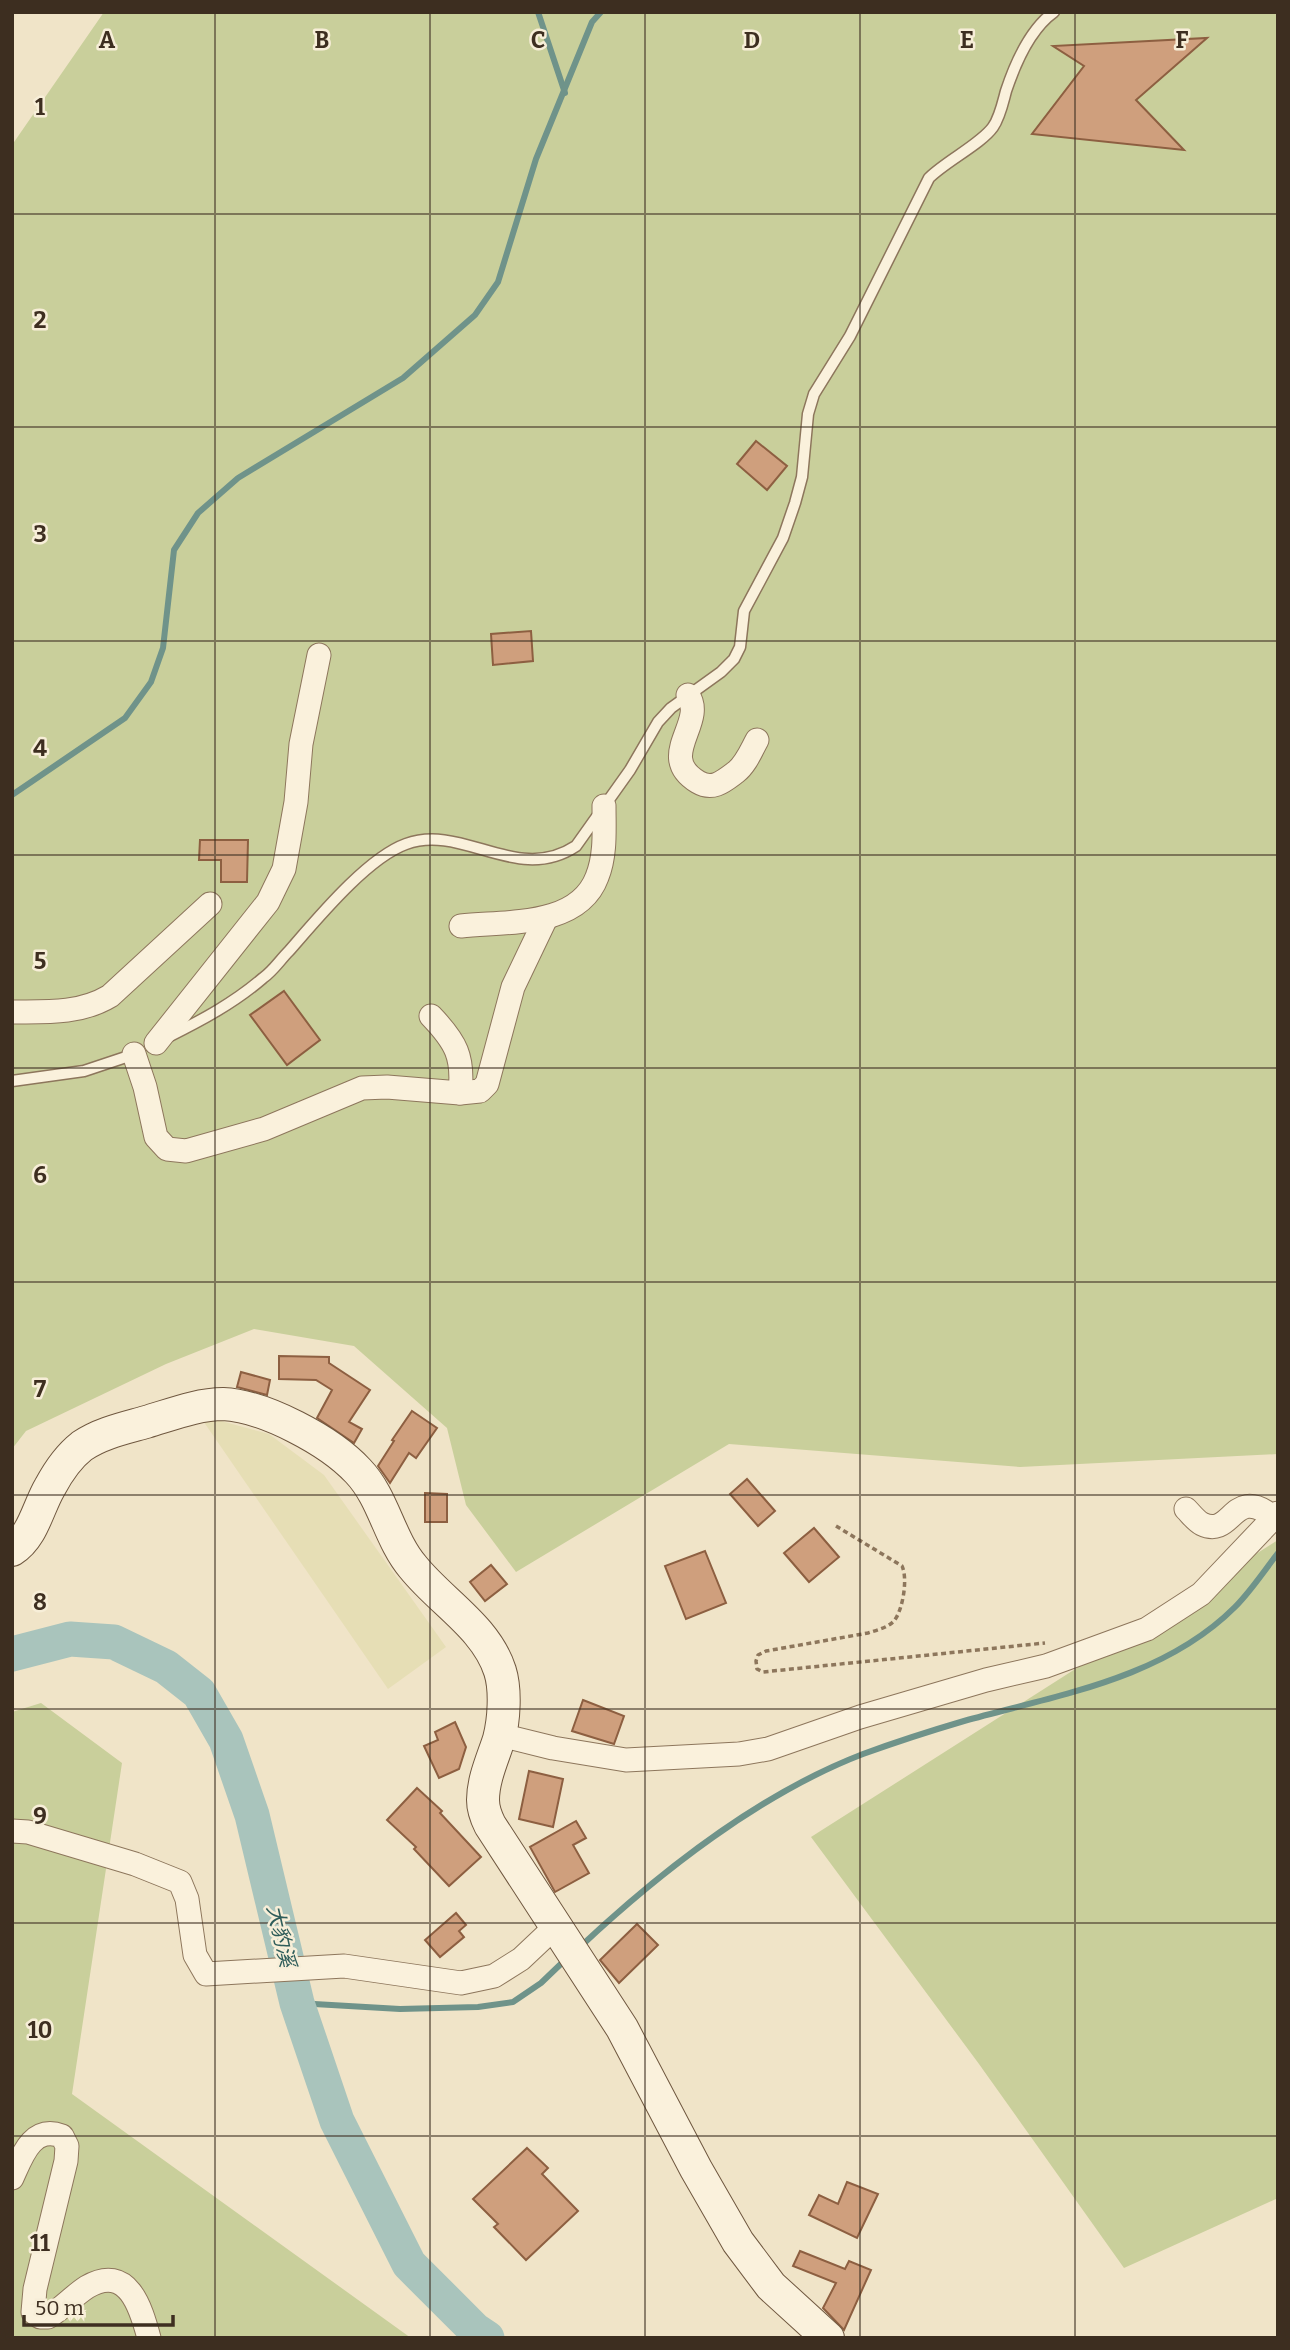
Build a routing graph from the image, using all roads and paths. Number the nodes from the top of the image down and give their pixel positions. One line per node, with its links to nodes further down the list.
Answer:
1 (1055, 12): 3 (lane)
2 (319, 655): 11 (street)
3 (688, 695): 4 (street); 5 (lane)
4 (757, 740)
5 (604, 806): 7 (street); 11 (lane)
6 (211, 904): 9 (street)
7 (547, 918): 8 (street); 14 (street)
8 (461, 926)
9 (12, 1012)
10 (431, 1016): 14 (street)
11 (156, 1043): 12 (lane)
12 (134, 1054): 13 (lane); 14 (street)
13 (12, 1082)
14 (460, 1093)
15 (1185, 1508): 16 (street)
16 (1275, 1515): 20 (street)
17 (836, 1526): 19 (path)
18 (12, 1550): 20 (street)
19 (1054, 1642)
20 (500, 1735): 22 (street)
21 (12, 1831): 22 (street)
22 (568, 1944): 25 (street)
23 (12, 2178): 24 (street)
24 (149, 2338)
25 (828, 2338)

